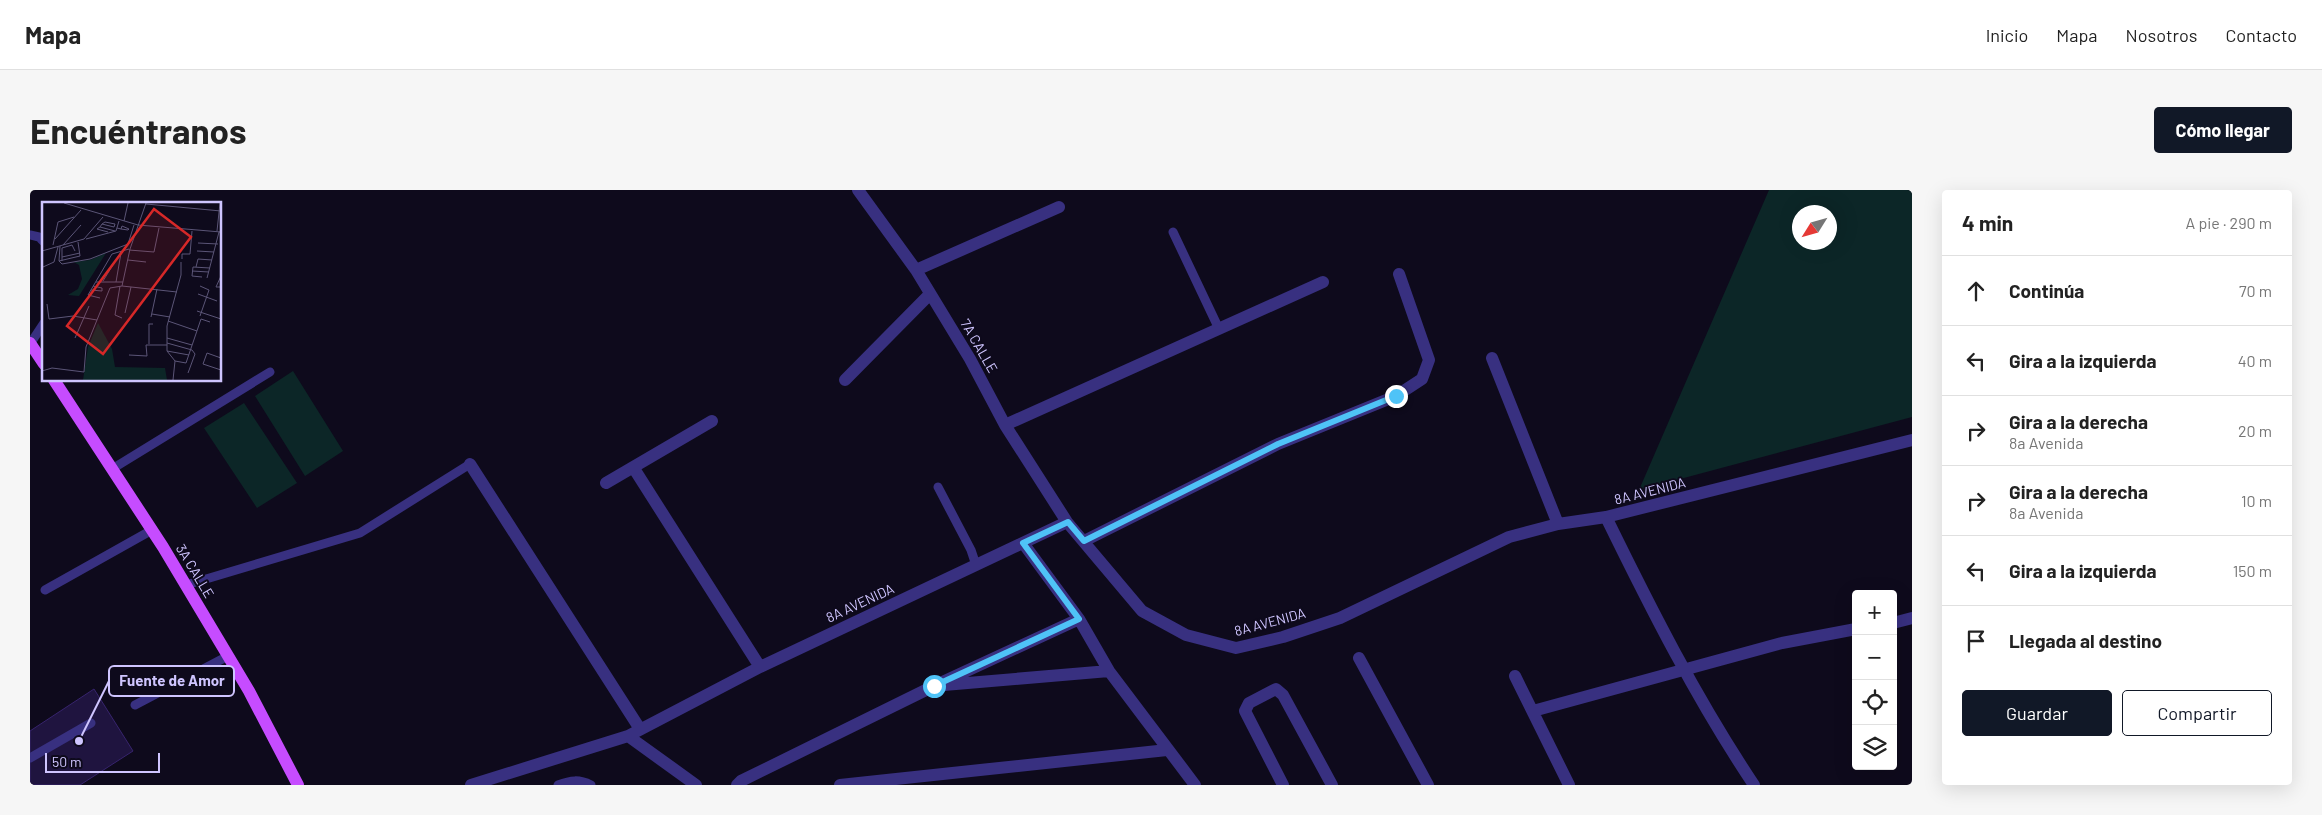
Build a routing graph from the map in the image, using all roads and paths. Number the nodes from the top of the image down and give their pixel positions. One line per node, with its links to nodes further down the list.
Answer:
1 (858, 190): 6 (street, 7A CALLE)
2 (1060, 207): 6 (street)
3 (1173, 232): 11 (lane)
4 (30, 235): 5 (lane)
5 (42, 240)
6 (916, 270): 9 (street, 7A CALLE)
7 (1399, 274): 30 (street)
8 (1323, 282): 11 (street)
9 (930, 294): 16 (street); 19 (street, 7A CALLE)
10 (42, 326): 12 (lane)
11 (1219, 329): 19 (street)
12 (30, 344): 14 (main road)
13 (1492, 358): 28 (street)
14 (42, 361)
15 (270, 372): 23 (lane)
16 (845, 380)
17 (55, 381): 23 (main road, 3A CALLE)
18 (712, 421): 22 (street)
19 (1005, 425): 27 (street, 7A CALLE)
20 (1912, 440): 26 (street, 8A AVENIDA)
21 (470, 464): 33 (lane); 51 (street)
22 (633, 467): 24 (street); 42 (street)
23 (112, 468): 29 (main road, 3A CALLE)
24 (606, 482)
25 (938, 487): 32 (lane)
26 (1606, 518): 28 (street, 8A AVENIDA); 44 (street)
27 (1068, 522): 30 (street, 8A AVENIDA); 31 (street, 8A AVENIDA)
28 (1558, 524): 30 (street, 8A AVENIDA)
29 (152, 530): 33 (main road, 3A CALLE); 34 (lane)
30 (1084, 541)
31 (1023, 543): 32 (street, 8A AVENIDA); 36 (street)
32 (976, 566): 42 (street, 8A AVENIDA)
33 (186, 586): 39 (main road, 3A CALLE)
34 (46, 590)
35 (1912, 618): 37 (street)
36 (1079, 619): 41 (street); 43 (street)
37 (1897, 622)
38 (1852, 630): 44 (street)
39 (228, 656): 48 (lane); 55 (main road, 3A CALLE)
40 (1359, 658): 65 (street)
41 (983, 663): 46 (street); 47 (street)
42 (760, 667): 51 (street, 8A AVENIDA)
43 (1109, 671): 46 (street); 53 (street)
44 (1685, 671): 49 (street); 67 (street)
45 (1516, 676): 49 (street)
46 (989, 681): 47 (street)
47 (934, 686): 60 (street)
48 (135, 705)
49 (1533, 712): 66 (street)
50 (91, 723): 54 (lane)
51 (640, 729): 52 (street, 8A AVENIDA)
52 (628, 736): 56 (street, 8A AVENIDA); 59 (street)
53 (1167, 750): 61 (street); 62 (street)
54 (30, 758)
55 (298, 785)
56 (471, 785)
57 (558, 785): 58 (lane)
58 (591, 785)
59 (696, 785)
60 (738, 785)
61 (840, 785)
62 (1195, 785)
63 (1283, 785): 64 (street)
64 (1332, 785)
65 (1428, 785)
66 (1569, 785)
67 (1754, 785)

